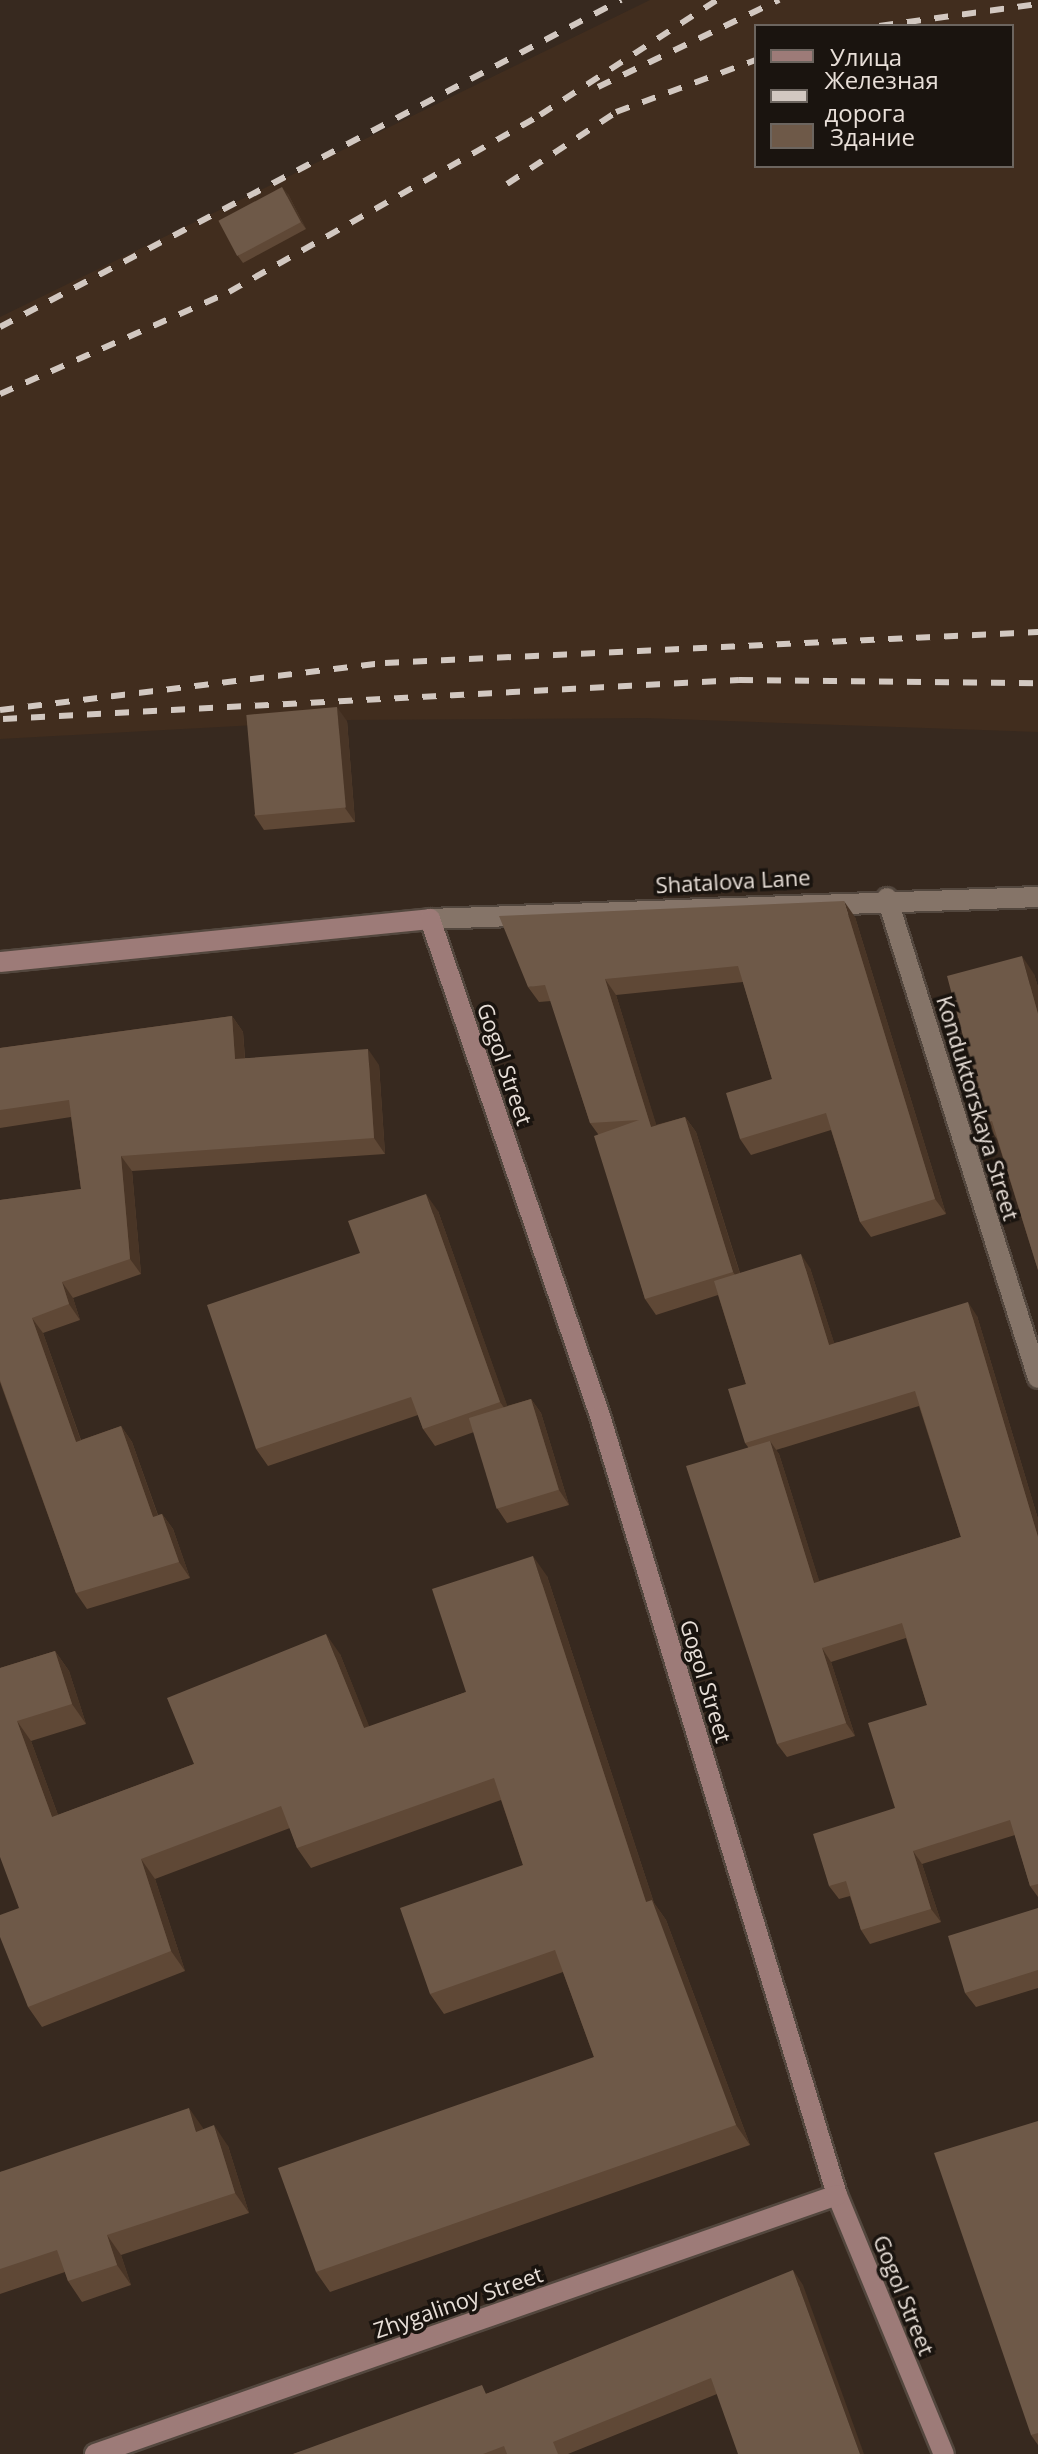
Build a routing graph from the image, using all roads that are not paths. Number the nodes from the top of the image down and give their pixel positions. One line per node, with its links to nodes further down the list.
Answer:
1 (1038, 897): 2 (street, Shatalova Lane)
2 (887, 898): 3 (street, Shatalova Lane); 5 (street, Konduktorskaya Street)
3 (430, 919): 4 (main road); 6 (main road, Gogol Street)
4 (0, 962)
5 (1038, 1378)
6 (837, 2195): 7 (main road, Zhygalinoy Street); 8 (main road, Gogol Street)
7 (95, 2454)
8 (944, 2454)

